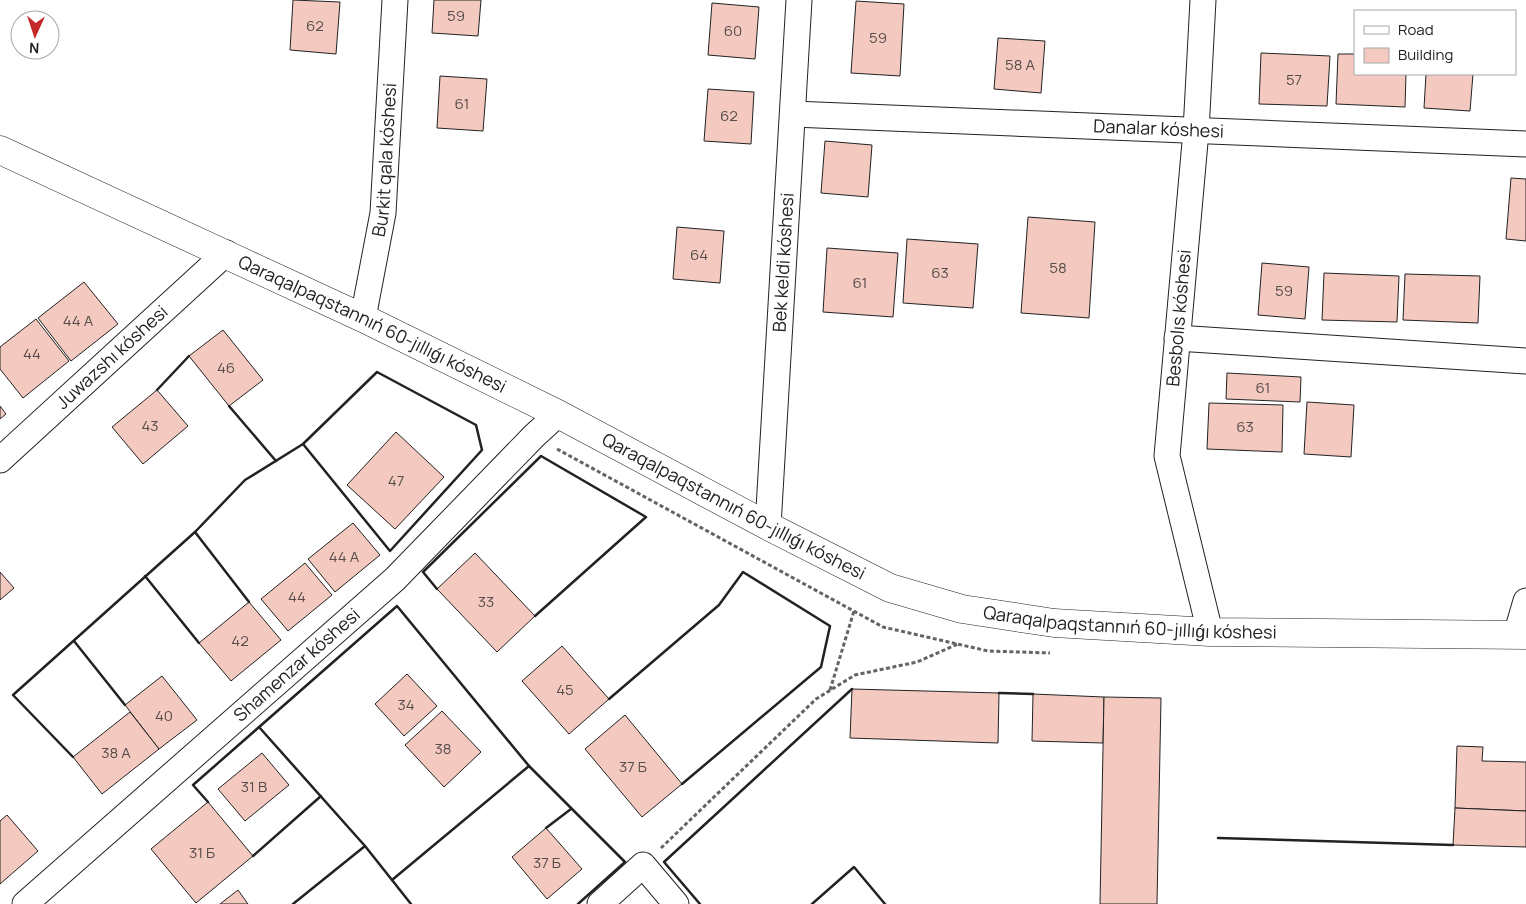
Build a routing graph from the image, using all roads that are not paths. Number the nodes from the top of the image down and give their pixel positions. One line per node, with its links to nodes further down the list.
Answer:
1 (395, 0): 9 (street, Burkit qala kóshesi)
2 (799, 0): 4 (street, Bek keldi kóshesi)
3 (1203, 0): 5 (street, Besbolıs kóshesi)
4 (793, 114): 5 (street, Danalar kóshesi); 14 (street, Bek keldi kóshesi)
5 (1196, 131): 6 (street, Danalar kóshesi); 10 (street, Besbolıs kóshesi)
6 (1526, 144)
7 (0, 150): 8 (street, Qaraqalpaqstannıń 60-jıllıǵı kóshesi)
8 (226, 253): 9 (street, Qaraqalpaqstannıń 60-jıllıǵı kóshesi); 13 (street, Juwazshı kóshesi)
9 (363, 318): 12 (street, Qaraqalpaqstannıń 60-jıllıǵı kóshesi)
10 (1177, 338): 11 (street); 16 (street, Besbolıs kóshesi)
11 (1526, 361)
12 (558, 414): 14 (street, Qaraqalpaqstannıń 60-jıllıǵı kóshesi); 18 (street, Shamenzar kóshesi)
13 (0, 460)
14 (768, 526): 16 (street, Qaraqalpaqstannıń 60-jıllıǵı kóshesi)
15 (1526, 601): 17 (street)
16 (1210, 632): 17 (street, Qaraqalpaqstannıń 60-jıllıǵı kóshesi)
17 (1521, 635)
18 (25, 904)
19 (600, 904): 20 (street)
20 (676, 904)

